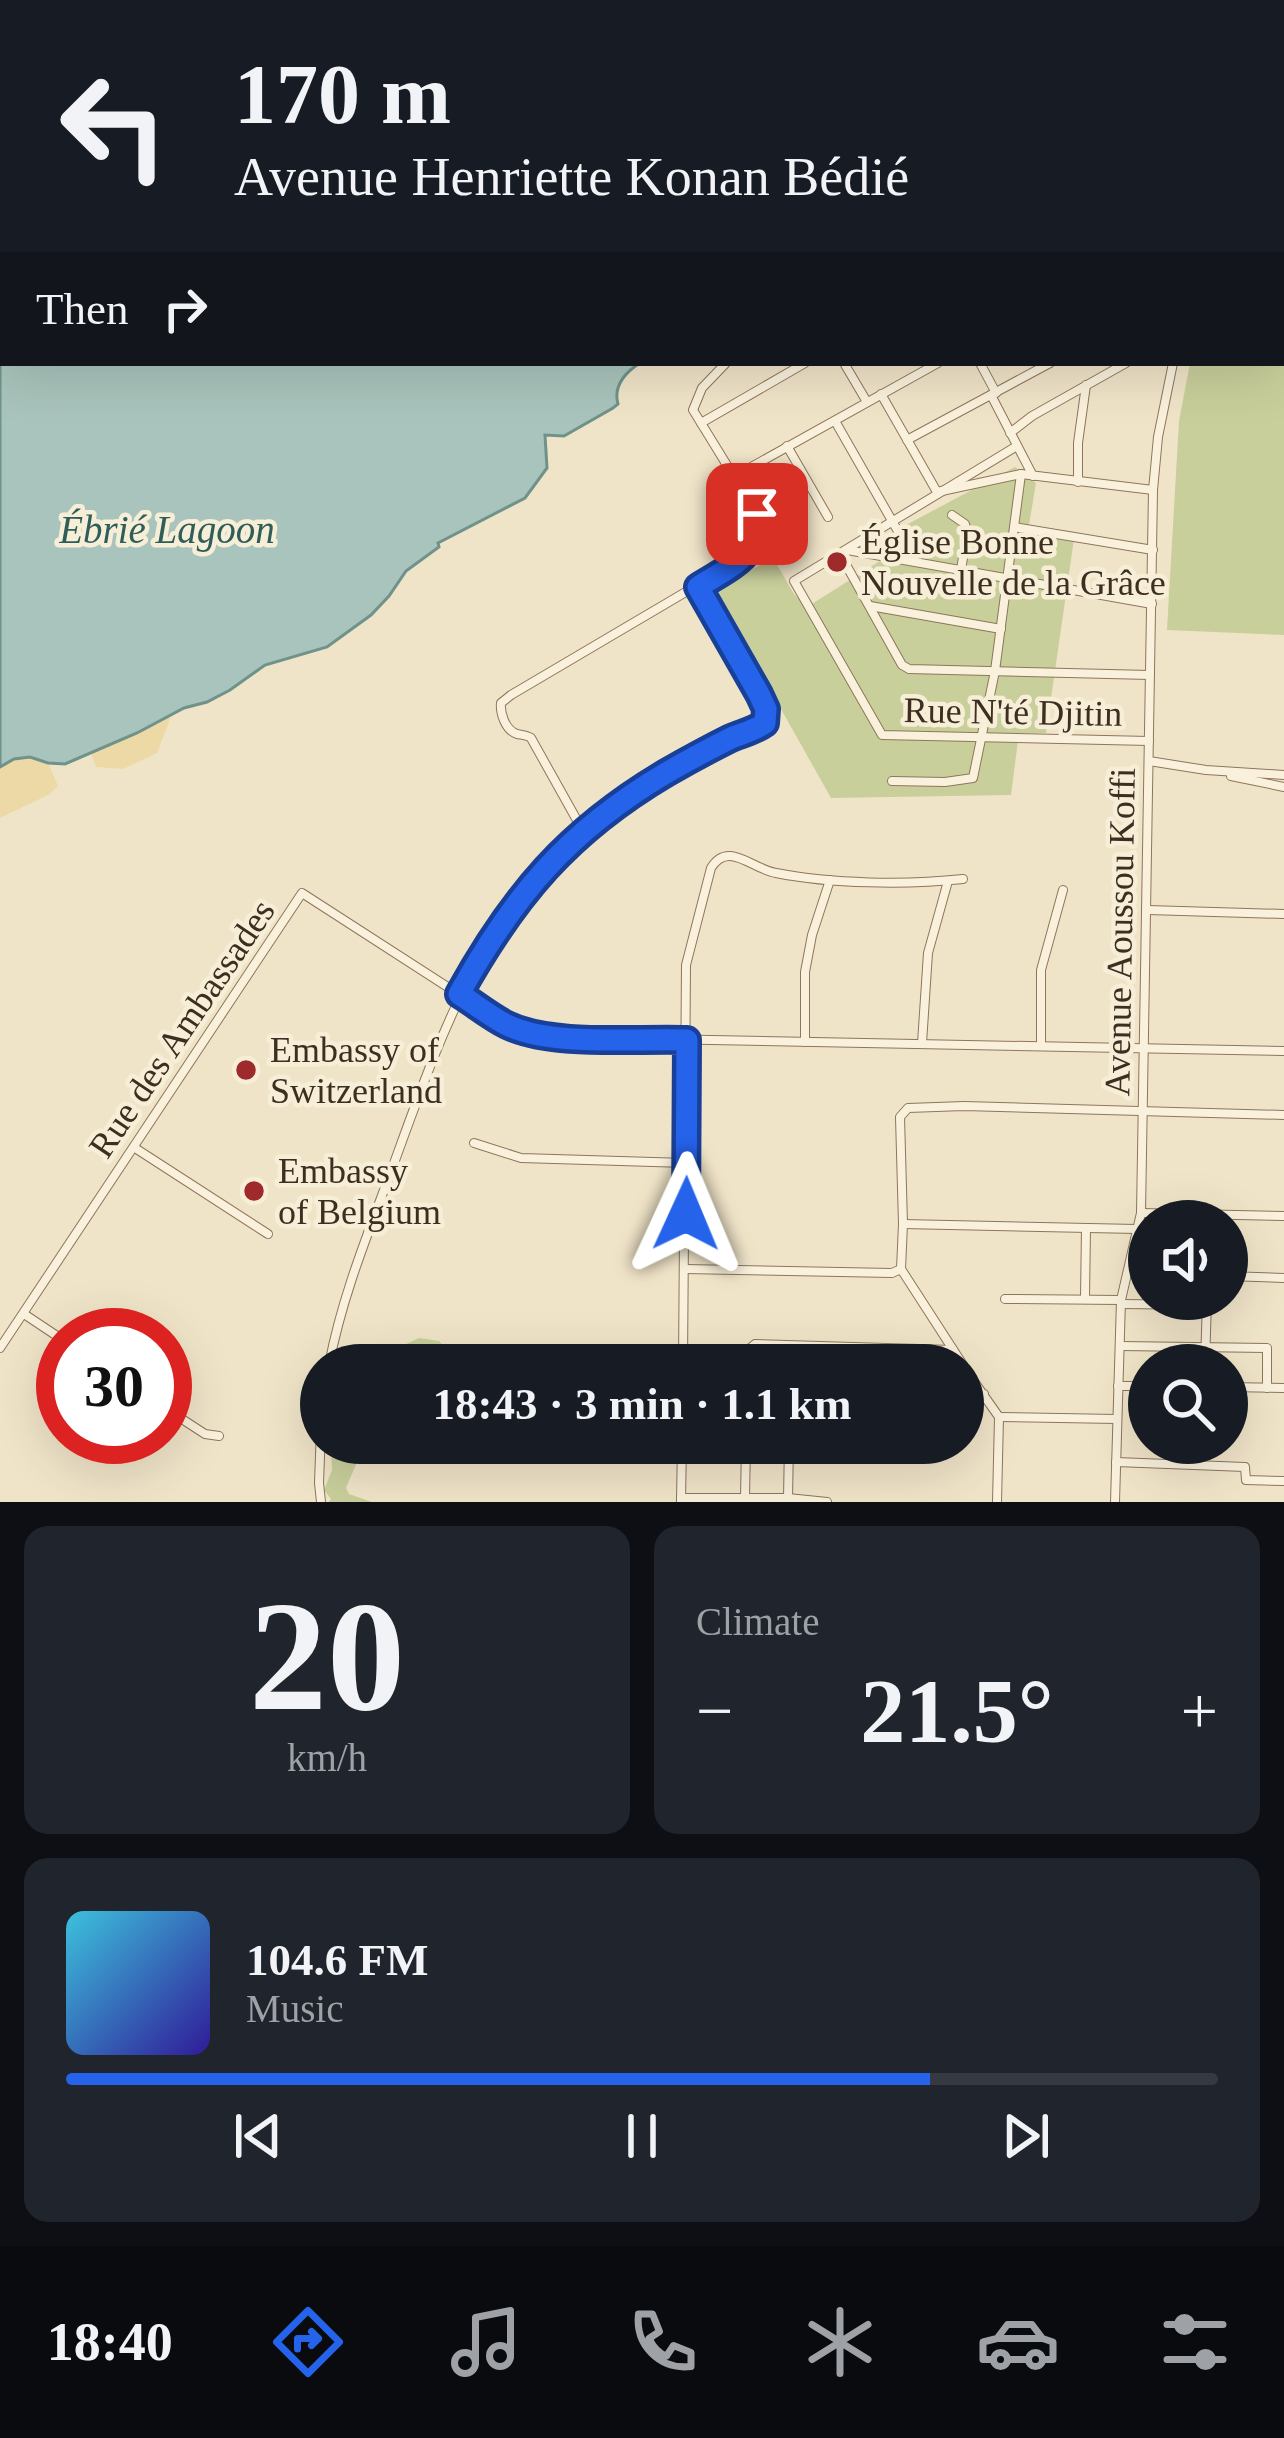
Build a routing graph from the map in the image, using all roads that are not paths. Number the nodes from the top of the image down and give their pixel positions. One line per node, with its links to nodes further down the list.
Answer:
1 (723, 366): 14 (street)
2 (801, 366): 14 (street)
3 (846, 366): 12 (street)
4 (932, 366): 10 (street)
5 (981, 366): 11 (street)
6 (1044, 366): 11 (street)
7 (1121, 366): 9 (street)
8 (1172, 366): 23 (street, Avenue Aoussou Koffi)
9 (1086, 385): 15 (street); 22 (street)
10 (881, 394): 12 (street); 16 (street)
11 (993, 394): 15 (street); 16 (street)
12 (867, 402): 13 (street)
13 (835, 421): 17 (street); 27 (street)
14 (701, 423): 20 (street)
15 (1010, 434): 18 (street)
16 (907, 440): 24 (street)
17 (787, 446): 20 (street); 26 (street)
18 (1017, 446): 21 (street); 24 (street, Rue N'té Djitin)
19 (1022, 474): 21 (street); 24 (street); 28 (street)
20 (735, 476): 34 (street)
21 (1033, 476): 22 (street)
22 (1078, 482): 23 (street)
23 (1153, 490): 29 (street, Avenue Aoussou Koffi)
24 (938, 492): 27 (street, Rue N'té Djitin)
25 (952, 515): 32 (street)
26 (828, 517)
27 (891, 521): 30 (street, Rue N'té Djitin); 31 (street)
28 (1014, 526): 29 (street); 33 (street)
29 (1153, 550): 35 (street, Avenue Aoussou Koffi)
30 (843, 552): 31 (street); 36 (street); 40 (street, Rue N'té Djitin)
31 (916, 562): 32 (street)
32 (961, 570): 33 (street)
33 (1009, 578): 35 (street); 37 (street)
34 (698, 587): 47 (street); 47 (street)
35 (1152, 604): 39 (street, Avenue Aoussou Koffi)
36 (869, 605): 37 (street); 38 (street)
37 (1001, 629): 38 (street)
38 (995, 671): 39 (street); 40 (street)
39 (1150, 675): 41 (street, Avenue Aoussou Koffi)
40 (982, 737): 41 (street, Rue N'té Djitin); 45 (street)
41 (1149, 741): 42 (street, Avenue Aoussou Koffi)
42 (1149, 761): 43 (street); 52 (street, Avenue Aoussou Koffi)
43 (1206, 770): 44 (street); 46 (street)
44 (1284, 775)
45 (892, 782)
46 (1284, 787)
47 (583, 831): 54 (street)
48 (963, 879): 50 (street)
49 (830, 880): 50 (street); 55 (street); 56 (street)
50 (948, 881): 57 (street)
51 (1063, 890): 58 (street)
52 (1148, 910): 53 (street); 59 (street, Avenue Aoussou Koffi)
53 (1284, 914)
54 (459, 994): 55 (street); 64 (street, Rue des Ambassades); 84 (street)
55 (687, 1040): 56 (street); 65 (street)
56 (806, 1042): 57 (street)
57 (922, 1043): 58 (street)
58 (1041, 1046): 59 (street)
59 (1144, 1048): 60 (street); 61 (street, Avenue Aoussou Koffi)
60 (1284, 1051)
61 (1143, 1112): 62 (street); 66 (street, Avenue Aoussou Koffi); 69 (street)
62 (1284, 1115)
63 (474, 1143): 65 (street)
64 (135, 1148): 72 (street); 82 (street, Rue des Ambassades)
65 (686, 1163): 73 (street)
66 (1141, 1200)
67 (1284, 1216): 68 (street)
68 (1248, 1217)
69 (903, 1224): 70 (street); 74 (street)
70 (1086, 1228): 71 (street); 78 (street)
71 (1128, 1229)
72 (268, 1234)
73 (685, 1269): 74 (street); 85 (street)
74 (901, 1269): 86 (street)
75 (1128, 1270): 80 (street, Avenue Aoussou Koffi)
76 (1248, 1277): 77 (street)
77 (1284, 1278)
78 (1085, 1298): 79 (street); 80 (street)
79 (1005, 1299)
80 (1121, 1302): 81 (street); 87 (street, Avenue Aoussou Koffi)
81 (1128, 1302)
82 (24, 1314): 83 (street); 89 (street, Rue des Ambassades)
83 (36, 1322)
84 (334, 1344)
85 (683, 1344)
86 (949, 1344)
87 (1120, 1346): 88 (street); 91 (street, Avenue Aoussou Koffi)
88 (1128, 1346)
89 (0, 1348)
90 (1248, 1348): 94 (street)
91 (1118, 1386): 92 (street); 98 (street, Avenue Aoussou Koffi)
92 (1128, 1386)
93 (1248, 1388): 94 (street)
94 (1268, 1388): 95 (street)
95 (1284, 1388)
96 (984, 1394): 97 (street)
97 (999, 1418): 98 (street); 112 (street)
98 (1117, 1419): 101 (street, Avenue Aoussou Koffi)
99 (192, 1426): 100 (street)
100 (219, 1436)
101 (1116, 1462): 106 (street); 113 (street, Avenue Aoussou Koffi)
102 (319, 1464): 110 (street)
103 (682, 1464): 109 (street)
104 (746, 1464): 107 (street)
105 (788, 1464): 108 (street)
106 (1284, 1481)
107 (745, 1498): 108 (street); 109 (street)
108 (788, 1498): 111 (street)
109 (681, 1500)
110 (322, 1502)
111 (827, 1502)
112 (997, 1502)
113 (1115, 1502)

